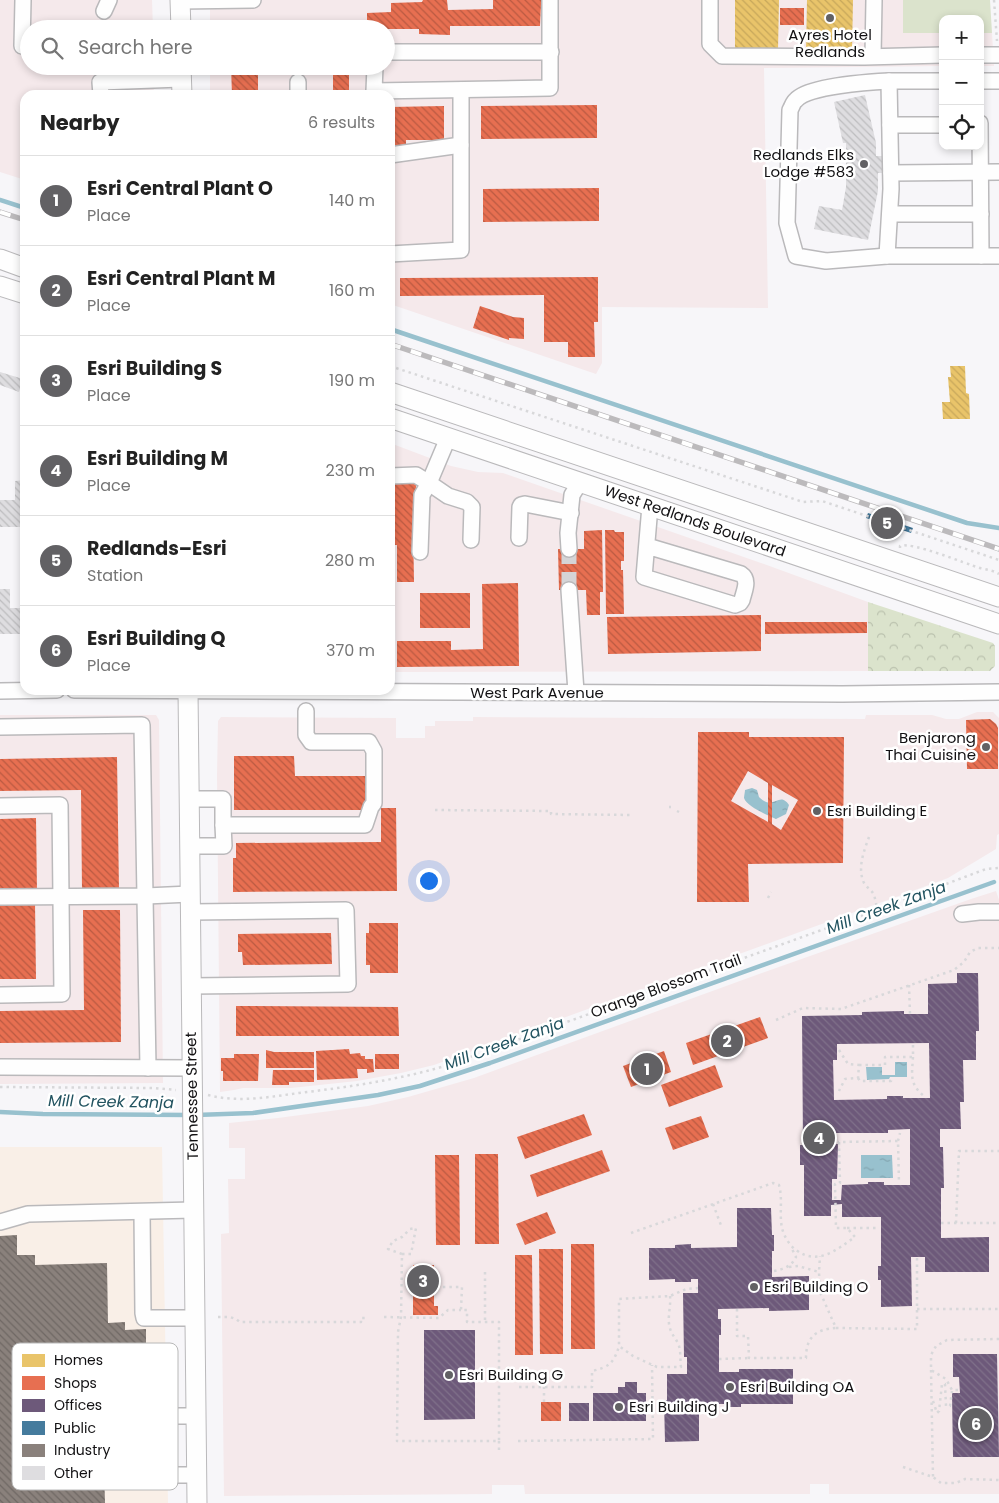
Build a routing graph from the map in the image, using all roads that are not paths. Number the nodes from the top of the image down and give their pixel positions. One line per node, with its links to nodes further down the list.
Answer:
1 (23, 0): 8 (street)
2 (180, 0): 3 (street); 9 (main road)
3 (234, 0): 4 (street)
4 (253, 0)
5 (550, 0): 11 (street)
6 (710, 0): 15 (street)
7 (874, 0): 15 (street)
8 (23, 20)
9 (181, 20)
10 (395, 52): 11 (street)
11 (551, 52): 24 (street)
12 (939, 55): 15 (street)
13 (984, 55): 14 (street)
14 (998, 55)
15 (873, 56)
16 (375, 75): 23 (street)
17 (182, 80): 22 (street)
18 (939, 81): 21 (street)
19 (984, 81): 20 (street)
20 (999, 81)
21 (889, 82): 26 (street); 37 (street)
22 (101, 90)
23 (374, 90)
24 (461, 90): 25 (street); 28 (street)
25 (395, 91)
26 (890, 125): 27 (street); 33 (street)
27 (939, 125)
28 (461, 145): 30 (street); 36 (street)
29 (981, 150): 31 (street)
30 (395, 154)
31 (981, 172): 32 (street); 33 (street); 35 (street)
32 (999, 172)
33 (891, 173): 34 (street)
34 (890, 214): 35 (street); 37 (street)
35 (981, 214): 38 (street)
36 (395, 254)
37 (887, 256): 38 (street)
38 (981, 256): 39 (street)
39 (999, 256)
40 (0, 259): 41 (main road)
41 (20, 266)
42 (0, 286): 43 (main road)
43 (20, 292)
44 (395, 394): 58 (main road, West Redlands Boulevard)
45 (395, 420): 46 (main road, West Redlands Boulevard)
46 (448, 438): 48 (main road, West Redlands Boulevard); 49 (street)
47 (395, 476): 49 (street)
48 (580, 482): 50 (main road, West Redlands Boulevard); 51 (street)
49 (430, 483): 53 (street); 56 (street)
50 (650, 506): 54 (street); 59 (main road, West Redlands Boulevard)
51 (570, 513): 52 (street); 55 (street)
52 (518, 538)
53 (471, 540)
54 (647, 546): 54 (street)
55 (569, 549)
56 (420, 552)
57 (569, 590): 63 (street)
58 (999, 596)
59 (999, 624)
60 (0, 690): 61 (street)
61 (20, 690)
62 (395, 691): 63 (street, West Park Avenue)
63 (576, 692): 64 (street, West Park Avenue)
64 (999, 692)
65 (188, 695): 68 (main road, Tennessee Street)
66 (306, 711): 70 (street)
67 (0, 727): 72 (street)
68 (190, 799): 70 (street); 71 (main road, Tennessee Street)
69 (0, 806): 74 (street)
70 (224, 825): 71 (street)
71 (190, 846): 75 (main road, Tennessee Street)
72 (146, 896): 74 (street); 75 (street); 81 (street)
73 (0, 897): 74 (street)
74 (60, 897): 79 (street)
75 (190, 903): 78 (main road, Tennessee Street); 78 (street)
76 (999, 912): 77 (street)
77 (962, 914)
78 (191, 986): 82 (main road, Tennessee Street)
79 (0, 995)
80 (0, 1067): 81 (street)
81 (148, 1068): 82 (street)
82 (192, 1068): 83 (main road, Tennessee Street)
83 (193, 1210): 84 (street); 86 (main road, Tennessee Street)
84 (142, 1212): 85 (street); 86 (street)
85 (0, 1222)
86 (194, 1318): 88 (main road, Tennessee Street)
87 (178, 1416): 88 (street)
88 (196, 1416): 90 (main road, Tennessee Street)
89 (178, 1475): 90 (street)
90 (196, 1475): 91 (main road, Tennessee Street)
91 (197, 1503)

